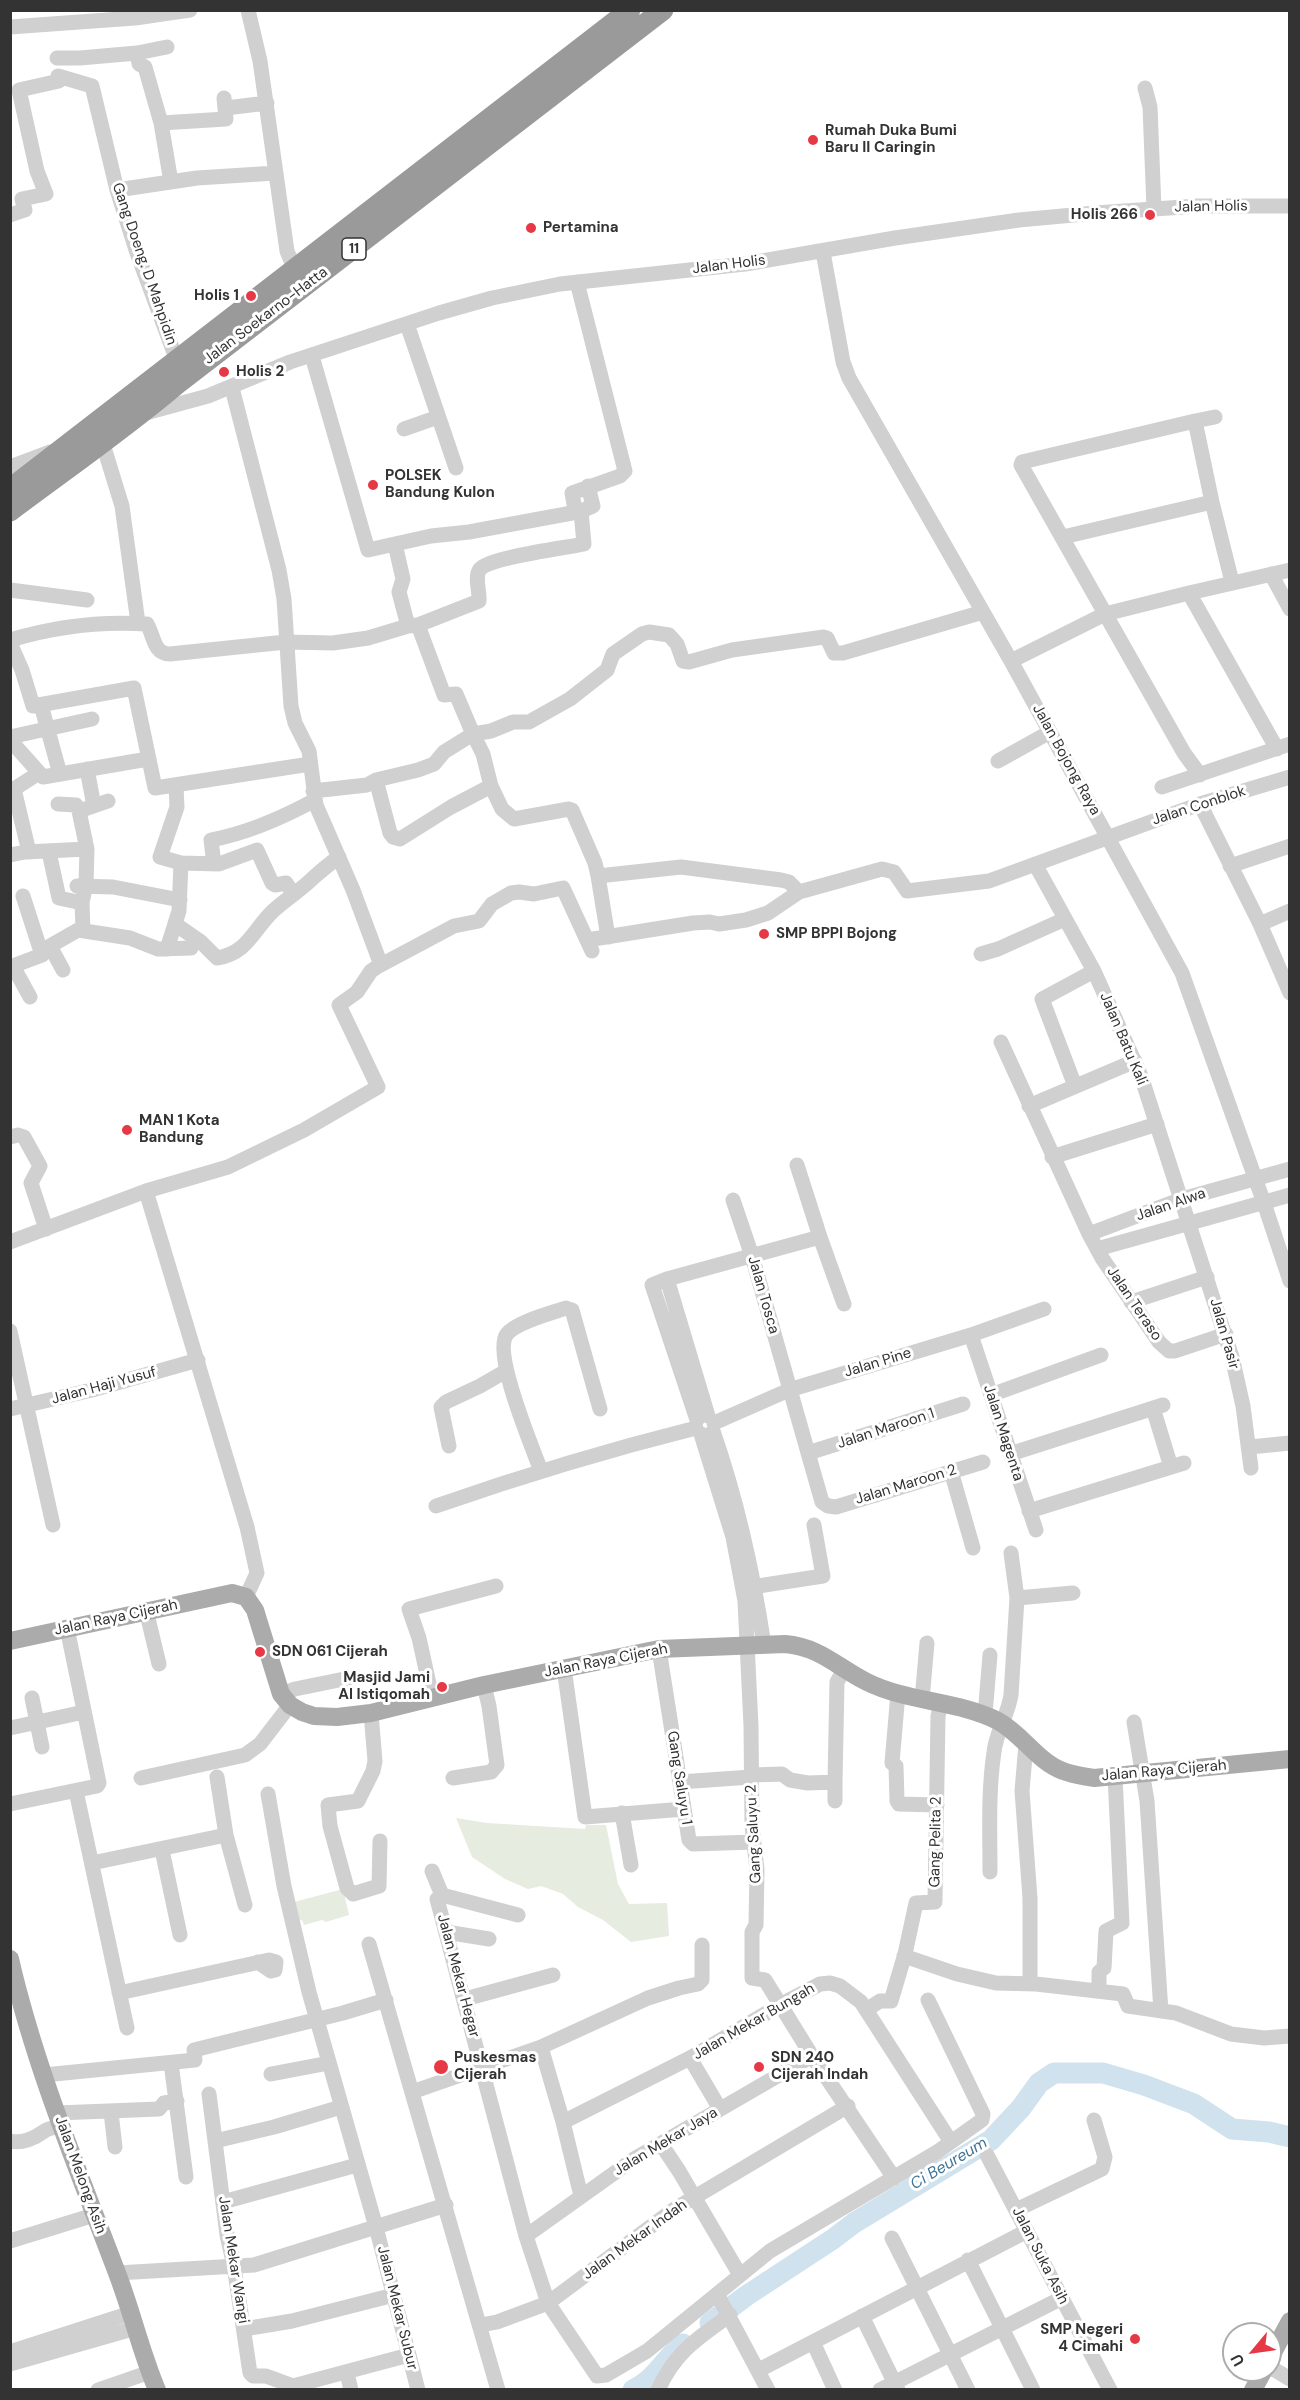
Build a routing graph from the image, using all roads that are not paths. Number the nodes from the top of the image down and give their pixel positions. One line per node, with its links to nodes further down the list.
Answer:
1 (190, 10): 5 (street)
2 (248, 10): 10 (street)
3 (630, 10): 11 (highway, Jalan Soekarno-Hatta / 11)
4 (663, 10): 11 (highway, Jalan Soekarno-Hatta / 11)
5 (10, 27)
6 (167, 47): 7 (street)
7 (137, 53): 8 (street); 12 (street)
8 (57, 58)
9 (1145, 88): 17 (street)
10 (267, 103): 12 (street); 13 (street)
11 (524, 104): 19 (highway, Jalan Soekarno-Hatta / 11)
12 (161, 123): 14 (street)
13 (276, 172): 14 (street); 21 (street)
14 (171, 182): 15 (street)
15 (117, 190): 18 (street, Gang Doeng. D Mahpidin); 25 (street, Gang Doeng. D Mahpidin)
16 (1290, 206): 17 (street, Jalan Holis)
17 (1155, 209): 20 (street, Jalan Holis)
18 (10, 215)
19 (354, 237): 21 (highway, Jalan Soekarno-Hatta / 11); 27 (highway, Jalan Soekarno-Hatta / 11)
20 (823, 252): 22 (street, Jalan Holis); 47 (street, Jalan Bojong Raya)
21 (295, 270): 25 (highway, Jalan Soekarno-Hatta / 11)
22 (578, 282): 23 (street, Jalan Holis); 37 (street)
23 (407, 324): 24 (street, Jalan Holis); 28 (street)
24 (312, 356): 26 (street, Jalan Holis); 39 (street)
25 (177, 361): 34 (highway, Jalan Soekarno-Hatta / 11)
26 (232, 388): 27 (street, Jalan Holis); 52 (street)
27 (181, 393): 32 (highway, Jalan Soekarno-Hatta / 11)
28 (438, 417): 31 (street); 33 (street)
29 (1215, 417): 30 (street)
30 (1195, 421): 35 (street); 38 (street)
31 (404, 429)
32 (102, 441): 36 (highway, Jalan Soekarno-Hatta / 11); 49 (street)
33 (456, 468)
34 (13, 476)
35 (1212, 502): 38 (street); 42 (street)
36 (10, 511)
37 (577, 512): 39 (street); 50 (street)
38 (1063, 537): 48 (street)
39 (395, 544): 50 (street)
40 (1290, 570): 41 (street)
41 (1271, 574): 42 (street); 46 (street)
42 (1232, 582): 44 (street)
43 (10, 590): 45 (street)
44 (1189, 593): 48 (street); 60 (street)
45 (87, 600)
46 (1290, 609)
47 (983, 612): 53 (street, Jalan Bojong Raya); 58 (street)
48 (1105, 614): 53 (street); 67 (street)
49 (138, 623): 51 (street); 52 (street)
50 (413, 626): 52 (street); 58 (street)
51 (10, 641): 54 (street)
52 (286, 642): 63 (street)
53 (1011, 662): 57 (street, Jalan Bojong Raya)
54 (42, 705): 56 (street); 61 (street)
55 (92, 719): 56 (street)
56 (46, 728): 59 (street); 66 (street)
57 (1050, 732): 62 (street); 77 (street, Jalan Bojong Raya)
58 (473, 734): 69 (street); 71 (street)
59 (10, 739): 65 (street)
60 (1283, 746): 67 (street)
61 (148, 759): 64 (street); 70 (street)
62 (998, 760)
63 (310, 764): 70 (street); 73 (street)
64 (87, 768): 66 (street); 76 (street)
65 (39, 773): 66 (street); 80 (street)
66 (60, 774)
67 (1200, 775): 72 (street)
68 (1290, 777): 75 (street, Jalan Conblok)
69 (376, 780): 71 (street); 73 (street)
70 (176, 786): 84 (street)
71 (491, 786): 88 (street)
72 (1162, 787)
73 (314, 796): 83 (street); 85 (street)
74 (58, 804): 76 (street)
75 (1200, 804): 77 (street, Jalan Conblok); 87 (street)
76 (94, 806): 79 (street)
77 (1108, 838): 86 (street, Jalan Conblok); 120 (street, Jalan Bojong Raya)
78 (1290, 846): 87 (street)
79 (87, 849): 81 (street); 89 (street)
80 (29, 852): 81 (street); 82 (street)
81 (49, 852): 94 (street)
82 (10, 855)
83 (339, 857): 91 (street); 105 (street)
84 (182, 863): 85 (street); 93 (street)
85 (214, 864): 91 (street)
86 (1035, 864): 90 (street, Jalan Conblok); 96 (street, Jalan Batu Kali)
87 (1230, 866): 98 (street)
88 (598, 876): 90 (street); 100 (street)
89 (81, 885): 93 (street); 94 (street)
90 (799, 892): 100 (street)
91 (293, 893): 97 (street)
92 (23, 896): 103 (street)
93 (180, 900): 97 (street)
94 (82, 903): 99 (street)
95 (1290, 912): 98 (street)
96 (1065, 919): 104 (street); 108 (street, Jalan Batu Kali)
97 (175, 924): 102 (street)
98 (1260, 924): 109 (street)
99 (83, 930): 102 (street); 103 (street)
100 (608, 937): 105 (street)
101 (191, 948): 102 (street)
102 (167, 949)
103 (46, 951): 106 (street); 107 (street)
104 (981, 954)
105 (381, 965): 121 (street)
106 (12, 967): 110 (street)
107 (63, 970)
108 (1094, 971): 112 (street, Jalan Batu Kali); 113 (street)
109 (1288, 987)
110 (30, 997)
111 (1001, 1042): 114 (street, Jalan Teraso)
112 (1135, 1061): 113 (street); 115 (street, Jalan Batu Kali)
113 (1075, 1086): 114 (street)
114 (1029, 1106): 117 (street, Jalan Teraso)
115 (1157, 1124): 117 (street); 123 (street, Jalan Batu Kali)
116 (10, 1137): 127 (street)
117 (1052, 1157): 128 (street, Jalan Teraso)
118 (796, 1165): 129 (street)
119 (1290, 1169): 120 (street, Jalan Alwa)
120 (1254, 1178): 123 (street, Jalan Alwa); 125 (street, Jalan Bojong Raya)
121 (146, 1191): 127 (street); 142 (street)
122 (1290, 1195): 125 (street, Jalan Alwa)
123 (1182, 1199): 126 (street, Jalan Batu Kali); 128 (street, Jalan Alwa)
124 (733, 1200): 132 (street, Jalan Tosca)
125 (1264, 1203): 126 (street, Jalan Alwa); 134 (street, Jalan Bojong Raya)
126 (1190, 1223): 131 (street, Jalan Alwa); 133 (street, Jalan Pasir)
127 (46, 1230): 130 (street)
128 (1089, 1234): 131 (street, Jalan Teraso)
129 (820, 1237): 132 (street); 136 (street)
130 (10, 1242)
131 (1097, 1249): 135 (street, Jalan Teraso)
132 (752, 1256): 144 (street, Jalan Tosca); 150 (street, Gang Saluyu 2)
133 (1207, 1277): 135 (street); 139 (street, Jalan Pasir)
134 (1290, 1281)
135 (1131, 1302): 139 (street, Jalan Teraso)
136 (844, 1304)
137 (1044, 1309): 140 (street, Jalan Pine)
138 (11, 1332): 147 (street)
139 (1226, 1334): 153 (street, Jalan Pasir)
140 (971, 1335): 144 (street, Jalan Pine); 145 (street, Jalan Magenta)
141 (1101, 1355): 145 (street)
142 (198, 1360): 147 (street, Jalan Haji Yusuf); 171 (street)
143 (506, 1371): 149 (street); 152 (street); 158 (street)
144 (789, 1390): 150 (street, Jalan Pine); 154 (street, Jalan Tosca)
145 (991, 1395): 155 (street, Jalan Magenta)
146 (963, 1404): 154 (street, Jalan Maroon 1)
147 (27, 1406): 148 (street, Jalan Haji Yusuf); 163 (street)
148 (10, 1409)
149 (600, 1409)
150 (705, 1425): 158 (street, Jalan Pine); 169 (street, Gang Saluyu 2)
151 (1290, 1443): 153 (street)
152 (449, 1446)
153 (1250, 1447): 157 (street, Jalan Pasir)
154 (808, 1453): 161 (street, Jalan Tosca)
155 (1010, 1454): 162 (street, Jalan Magenta); 162 (street)
156 (983, 1462): 159 (street, Jalan Maroon 2)
157 (1251, 1468)
158 (541, 1471): 160 (street, Jalan Pine)
159 (951, 1471): 161 (street, Jalan Maroon 2); 166 (street)
160 (436, 1506)
161 (828, 1506)
162 (1029, 1511): 165 (street, Jalan Magenta)
163 (53, 1525)
164 (814, 1525): 169 (street)
165 (1036, 1530)
166 (973, 1548)
167 (1011, 1553): 172 (street)
168 (496, 1586): 186 (street)
169 (749, 1587): 177 (street, Gang Saluyu 2)
170 (1073, 1593): 172 (street)
171 (246, 1597): 173 (main road, Jalan Raya Cijerah); 188 (main road)
172 (1017, 1598): 193 (street)
173 (146, 1610): 174 (main road, Jalan Raya Cijerah); 180 (street)
174 (66, 1628): 175 (main road, Jalan Raya Cijerah); 191 (street)
175 (10, 1641)
176 (927, 1643): 189 (street)
177 (756, 1645): 178 (main road, Jalan Raya Cijerah); 182 (main road, Jalan Raya Cijerah); 202 (street, Gang Saluyu 2)
178 (659, 1649): 181 (main road, Jalan Raya Cijerah); 206 (street, Gang Saluyu 1)
179 (990, 1655): 193 (street)
180 (159, 1664)
181 (564, 1668): 184 (main road, Jalan Raya Cijerah); 214 (street)
182 (845, 1668): 185 (main road, Jalan Raya Cijerah); 207 (street)
183 (354, 1677): 188 (street)
184 (484, 1685): 186 (main road, Jalan Raya Cijerah); 205 (street)
185 (898, 1693): 189 (main road, Jalan Raya Cijerah); 212 (street)
186 (432, 1697): 192 (main road, Jalan Raya Cijerah)
187 (32, 1698): 195 (street)
188 (285, 1699): 192 (main road, Jalan Raya Cijerah); 204 (street)
189 (922, 1700): 190 (main road, Jalan Raya Cijerah)
190 (941, 1704): 193 (main road, Jalan Raya Cijerah); 212 (street, Gang Pelita 2)
191 (84, 1712): 195 (street); 208 (street)
192 (371, 1713): 216 (street)
193 (993, 1719): 197 (main road, Jalan Raya Cijerah); 222 (street)
194 (1134, 1722): 200 (street)
195 (37, 1723): 196 (street); 198 (street)
196 (10, 1728)
197 (1026, 1743): 203 (main road, Jalan Raya Cijerah); 235 (street)
198 (42, 1747)
199 (1290, 1759): 200 (main road, Jalan Raya Cijerah)
200 (1141, 1774): 203 (main road, Jalan Raya Cijerah); 243 (street)
201 (217, 1776): 215 (street)
202 (751, 1776): 206 (street); 207 (street); 217 (street, Gang Saluyu 2)
203 (1115, 1776): 236 (street)
204 (141, 1778)
205 (453, 1778)
206 (680, 1782): 213 (street, Gang Saluyu 1)
207 (835, 1782): 210 (street)
208 (76, 1791): 211 (street); 219 (street)
209 (267, 1794): 244 (street, Jalan Mekar Subur)
210 (834, 1801)
211 (10, 1804)
212 (937, 1804): 231 (street, Gang Pelita 2)
213 (684, 1809): 214 (street); 217 (street, Gang Saluyu 1)
214 (622, 1814): 220 (street)
215 (226, 1835): 218 (street); 224 (street)
216 (380, 1841)
217 (754, 1842): 241 (street, Gang Saluyu 2)
218 (162, 1850): 219 (street); 227 (street)
219 (92, 1863): 237 (street)
220 (631, 1864)
221 (432, 1871): 223 (street)
222 (990, 1872)
223 (442, 1895): 225 (street, Jalan Mekar Hegar); 226 (street, Jalan Mekar Hegar)
224 (244, 1905)
225 (519, 1915)
226 (446, 1932): 228 (street); 238 (street, Jalan Mekar Hegar)
227 (180, 1935)
228 (489, 1939)
229 (369, 1944): 239 (street)
230 (702, 1945): 247 (street)
231 (904, 1956): 235 (street); 242 (street, Gang Pelita 2)
232 (10, 1959): 254 (main road, Jalan Melong Asih)
233 (258, 1962): 237 (street)
234 (553, 1975): 238 (street)
235 (1030, 1983): 236 (street)
236 (1099, 1991): 243 (street)
237 (119, 1993): 245 (street)
238 (465, 1999): 252 (street, Jalan Mekar Hegar)
239 (387, 2000): 244 (street); 255 (street)
240 (928, 2000): 269 (street)
241 (782, 2004): 242 (street, Jalan Mekar Bungah); 248 (street); 249 (street, Jalan Mekar Bungah)
242 (866, 2010): 269 (street, Jalan Mekar Bungah)
243 (1161, 2010): 246 (street)
244 (316, 2019): 250 (street); 251 (street, Jalan Mekar Subur)
245 (127, 2028)
246 (1290, 2036)
247 (541, 2047): 252 (street); 264 (street)
248 (812, 2056): 258 (street); 260 (street, Jalan Mekar Jaya)
249 (690, 2058): 260 (street); 264 (street, Jalan Mekar Bungah)
250 (171, 2063): 254 (street); 257 (street)
251 (328, 2063): 253 (street); 259 (street, Jalan Mekar Subur)
252 (482, 2066): 255 (street); 284 (street, Jalan Mekar Hegar)
253 (271, 2074)
254 (44, 2075): 262 (main road, Jalan Melong Asih)
255 (412, 2092): 279 (street)
256 (209, 2094): 267 (street, Jalan Mekar Wangi)
257 (177, 2101): 261 (street); 274 (street)
258 (848, 2106): 275 (street); 277 (street, Jalan Mekar Indah)
259 (341, 2107): 267 (street); 273 (street, Jalan Mekar Subur)
260 (720, 2109): 270 (street, Jalan Mekar Jaya)
261 (111, 2112): 262 (street); 271 (street)
262 (60, 2119): 265 (street); 281 (main road, Jalan Melong Asih)
263 (1094, 2120): 280 (street)
264 (563, 2122): 276 (street)
265 (44, 2131): 266 (street); 268 (street)
266 (10, 2134)
267 (215, 2141): 278 (street, Jalan Mekar Wangi)
268 (10, 2142)
269 (951, 2142): 275 (street)
270 (661, 2144): 276 (street, Jalan Mekar Jaya); 277 (street)
271 (115, 2147)
272 (987, 2155): 280 (street, Jalan Suka Asih)
273 (357, 2166): 278 (street); 282 (street, Jalan Mekar Subur)
274 (186, 2177)
275 (894, 2178): 290 (street)
276 (581, 2196): 284 (street, Jalan Mekar Jaya)
277 (696, 2197): 290 (street); 295 (street, Jalan Mekar Indah)
278 (223, 2202): 288 (street, Jalan Mekar Wangi)
279 (446, 2205): 282 (street); 300 (street)
280 (1016, 2210): 283 (street, Jalan Suka Asih)
281 (94, 2216): 286 (street); 289 (main road, Jalan Melong Asih)
282 (376, 2227): 288 (street); 292 (street, Jalan Mekar Subur)
283 (1027, 2231): 287 (street); 294 (street, Jalan Suka Asih)
284 (526, 2236): 295 (street, Jalan Mekar Hegar)
285 (892, 2238): 291 (street)
286 (10, 2241)
287 (968, 2260): 291 (street); 301 (street)
288 (234, 2266): 289 (street); 302 (street, Jalan Mekar Wangi)
289 (117, 2273): 298 (main road, Jalan Melong Asih)
290 (740, 2275): 293 (street)
291 (917, 2286): 297 (street); 307 (street)
292 (394, 2295): 302 (street); 306 (street, Jalan Mekar Subur)
293 (719, 2296): 295 (street, Jalan Mekar Hegar); 296 (street)
294 (1062, 2298): 301 (street); 324 (street, Jalan Suka Asih)
295 (548, 2303): 300 (street, Jalan Mekar Indah)
296 (729, 2315): 309 (street); 319 (street)
297 (862, 2316): 304 (street); 312 (street)
298 (133, 2320): 305 (street); 308 (street); 310 (main road, Jalan Melong Asih)
299 (1290, 2321): 303 (main road)
300 (481, 2325): 318 (street)
301 (1002, 2328): 307 (street); 323 (street)
302 (244, 2330): 311 (street, Jalan Mekar Wangi)
303 (1282, 2336)
304 (813, 2342): 309 (street); 320 (street)
305 (10, 2352)
306 (409, 2355): 311 (street); 317 (street, Jalan Mekar Subur)
307 (950, 2355): 312 (street); 322 (street)
308 (10, 2364)
309 (759, 2370): 313 (street)
310 (150, 2372): 314 (street); 315 (main road, Jalan Melong Asih)
311 (347, 2373): 316 (street)
312 (896, 2386): 321 (street)
313 (766, 2389)
314 (98, 2390)
315 (157, 2390)
316 (351, 2390)
317 (418, 2390)
318 (498, 2390)
319 (658, 2390)
320 (835, 2390)
321 (880, 2390)
322 (968, 2390)
323 (1033, 2390)
324 (1110, 2390)

